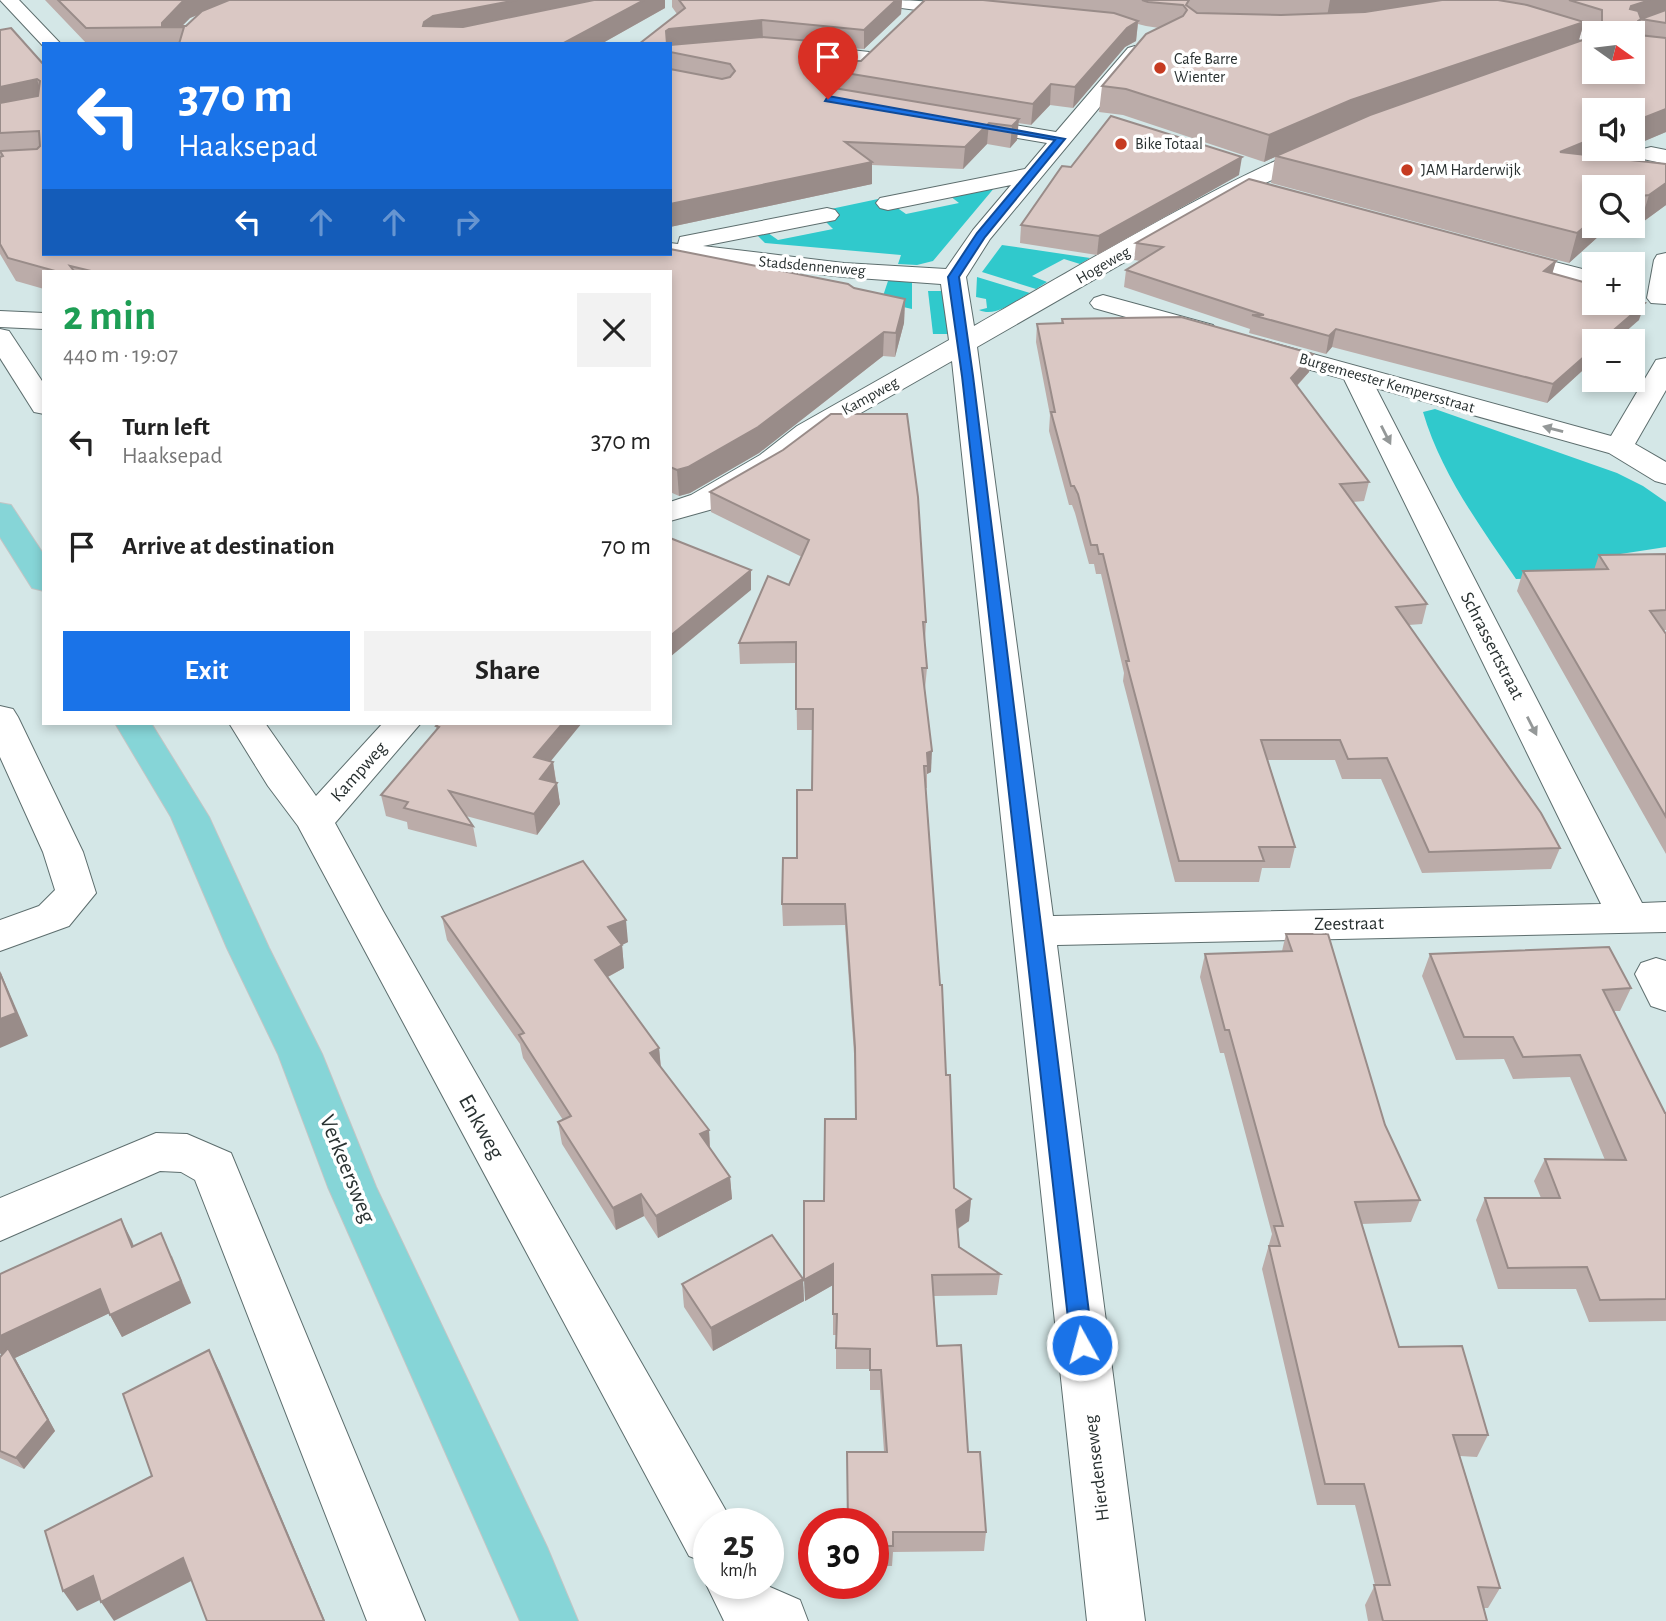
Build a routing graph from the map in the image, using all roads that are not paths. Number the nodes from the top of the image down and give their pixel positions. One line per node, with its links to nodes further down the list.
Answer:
1 (9, 0): 9 (street)
2 (878, 0): 3 (street)
3 (921, 3): 4 (street); 6 (street)
4 (990, 12)
5 (1512, 15): 10 (street)
6 (906, 23)
7 (888, 40): 12 (street)
8 (1140, 41): 15 (street)
9 (50, 42)
10 (1582, 42)
11 (775, 49): 12 (street)
12 (869, 58): 13 (street)
13 (853, 74)
14 (951, 120): 15 (street)
15 (1061, 139): 17 (street)
16 (1344, 139): 32 (street, Hogeweg)
17 (1032, 174): 18 (street); 24 (street)
18 (888, 203)
19 (827, 215): 21 (street)
20 (672, 248): 24 (street, Stadsdennenweg)
21 (672, 248)
22 (1478, 249): 25 (street)
23 (1666, 260): 27 (street)
24 (953, 277): 32 (street, Hierdenseweg)
25 (1582, 278)
26 (1645, 294): 27 (street)
27 (1663, 299)
28 (1103, 303): 34 (street, Burgemeester Kempersstraat)
29 (0, 319): 30 (street)
30 (42, 321)
31 (0, 337): 35 (street)
32 (963, 343): 39 (street, Kampweg); 47 (street, Hierdenseweg)
33 (1666, 366): 36 (street)
34 (1355, 374): 36 (street, Burgemeester Kempersstraat, one-way to 34); 46 (street, Schrassertstraat, one-way to 46)
35 (42, 403)
36 (1619, 447): 37 (street, Burgemeester Kempersstraat)
37 (1666, 475)
38 (0, 512): 40 (main road)
39 (672, 512)
40 (42, 578)
41 (0, 717): 48 (street)
42 (134, 725): 53 (main road, Verkeersweg)
43 (248, 725): 45 (street, Enkweg)
44 (401, 725): 45 (street, Kampweg)
45 (315, 821): 50 (street, Enkweg)
46 (1647, 917): 47 (street, Zeestraat)
47 (1031, 931): 55 (street, Hierdenseweg)
48 (0, 936)
49 (0, 1220): 52 (street)
50 (693, 1508)
51 (744, 1599): 54 (street)
52 (396, 1621)
53 (549, 1621)
54 (779, 1621)
55 (1116, 1621)

